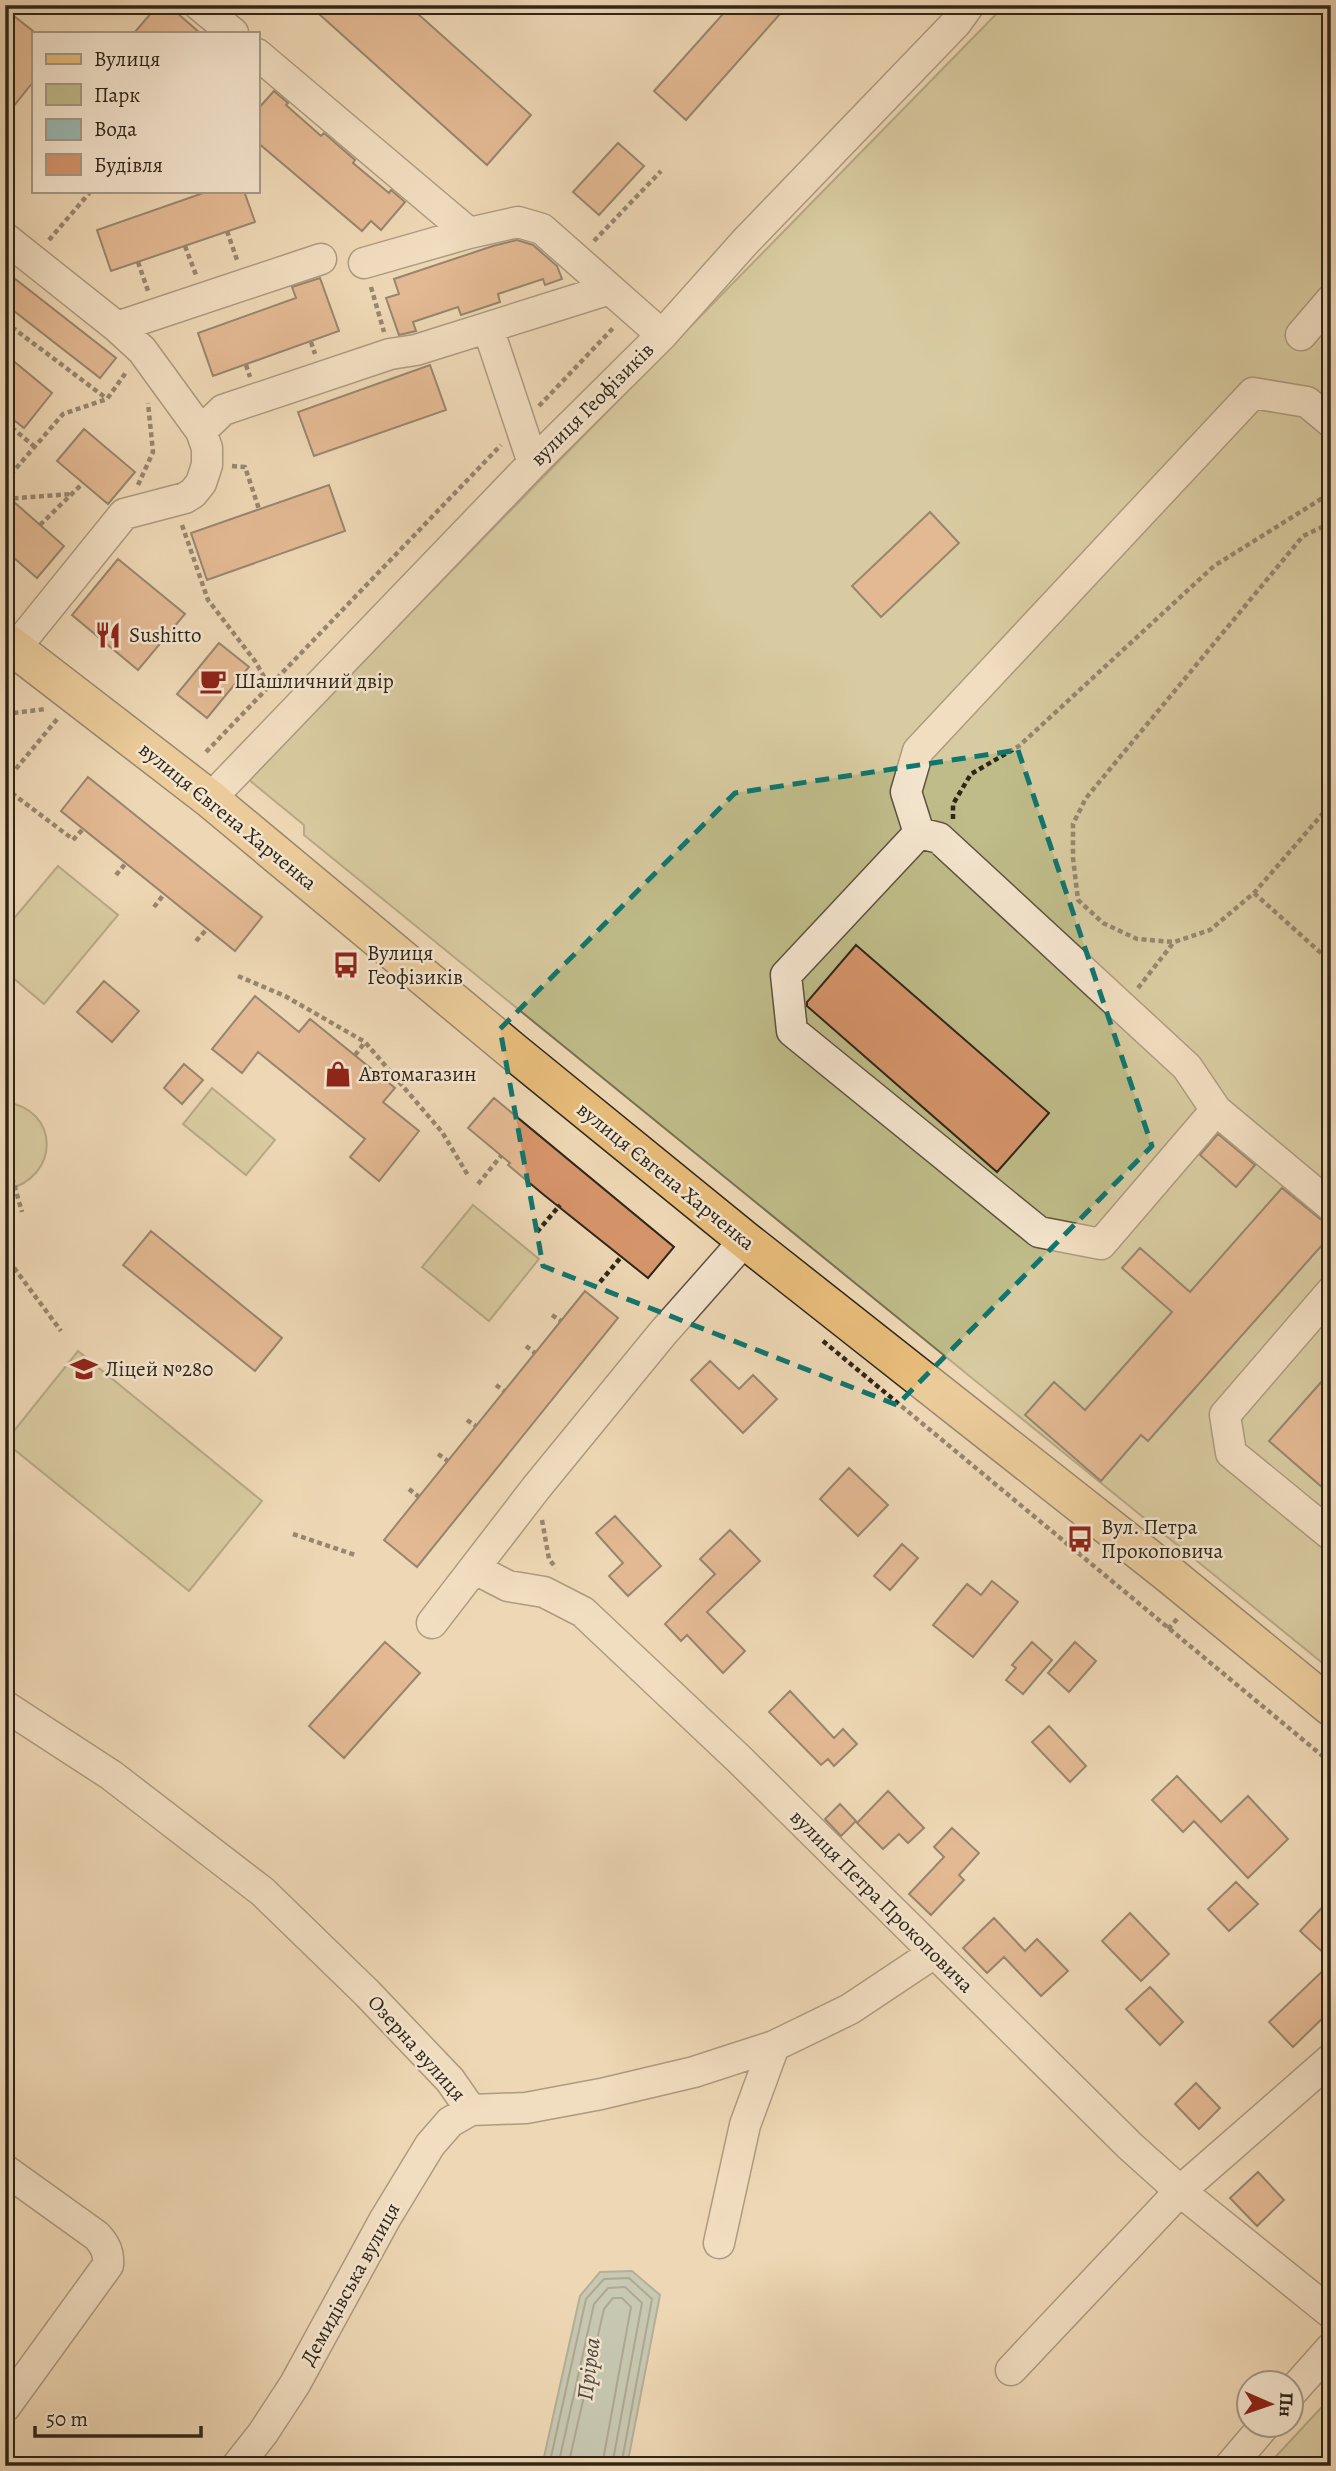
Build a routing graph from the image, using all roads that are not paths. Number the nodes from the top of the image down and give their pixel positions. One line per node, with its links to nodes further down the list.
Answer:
1 (200, 5): 3 (street)
2 (969, 5): 13 (street, вулиця Геофізиків)
3 (232, 32)
4 (259, 56): 5 (street)
5 (469, 233): 8 (street); 9 (street)
6 (5, 238): 11 (street)
7 (321, 259): 11 (street)
8 (364, 263)
9 (621, 299): 12 (street); 13 (street)
10 (1331, 300): 14 (street)
11 (117, 327): 16 (street)
12 (488, 328): 16 (street); 17 (street)
13 (662, 335): 17 (street, вулиця Геофізиків)
14 (1301, 335)
15 (1331, 422): 20 (street)
16 (201, 431): 18 (street)
17 (533, 463): 19 (street, вулиця Геофізиків)
18 (9, 650): 19 (main road, вулиця Євгена Харченка)
19 (210, 799): 23 (main road, вулиця Євгена Харченка)
20 (919, 834): 21 (street); 21 (street)
21 (1216, 1110): 22 (street)
22 (1331, 1206)
23 (745, 1240): 26 (street); 29 (main road, вулиця Євгена Харченка)
24 (1331, 1292): 25 (street)
25 (1331, 1535)
26 (475, 1569): 27 (street); 30 (street, вулиця Петра Прокоповича)
27 (432, 1623)
28 (5, 1706): 33 (street, Озерна вулиця)
29 (1331, 1707)
30 (934, 1953): 31 (street, Озерна вулиця); 35 (street, вулиця Петра Прокоповича)
31 (774, 2046): 33 (street, Озерна вулиця); 36 (street)
32 (1331, 2059): 35 (street)
33 (471, 2110): 43 (street, Демидівська вулиця)
34 (5, 2170): 41 (street)
35 (1180, 2191): 37 (street, вулиця Петра Прокоповича); 39 (street)
36 (719, 2243)
37 (1331, 2313)
38 (1331, 2348): 40 (street)
39 (1011, 2371)
40 (1304, 2378)
41 (5, 2407)
42 (1252, 2440): 44 (street)
43 (237, 2466)
44 (1230, 2466)

